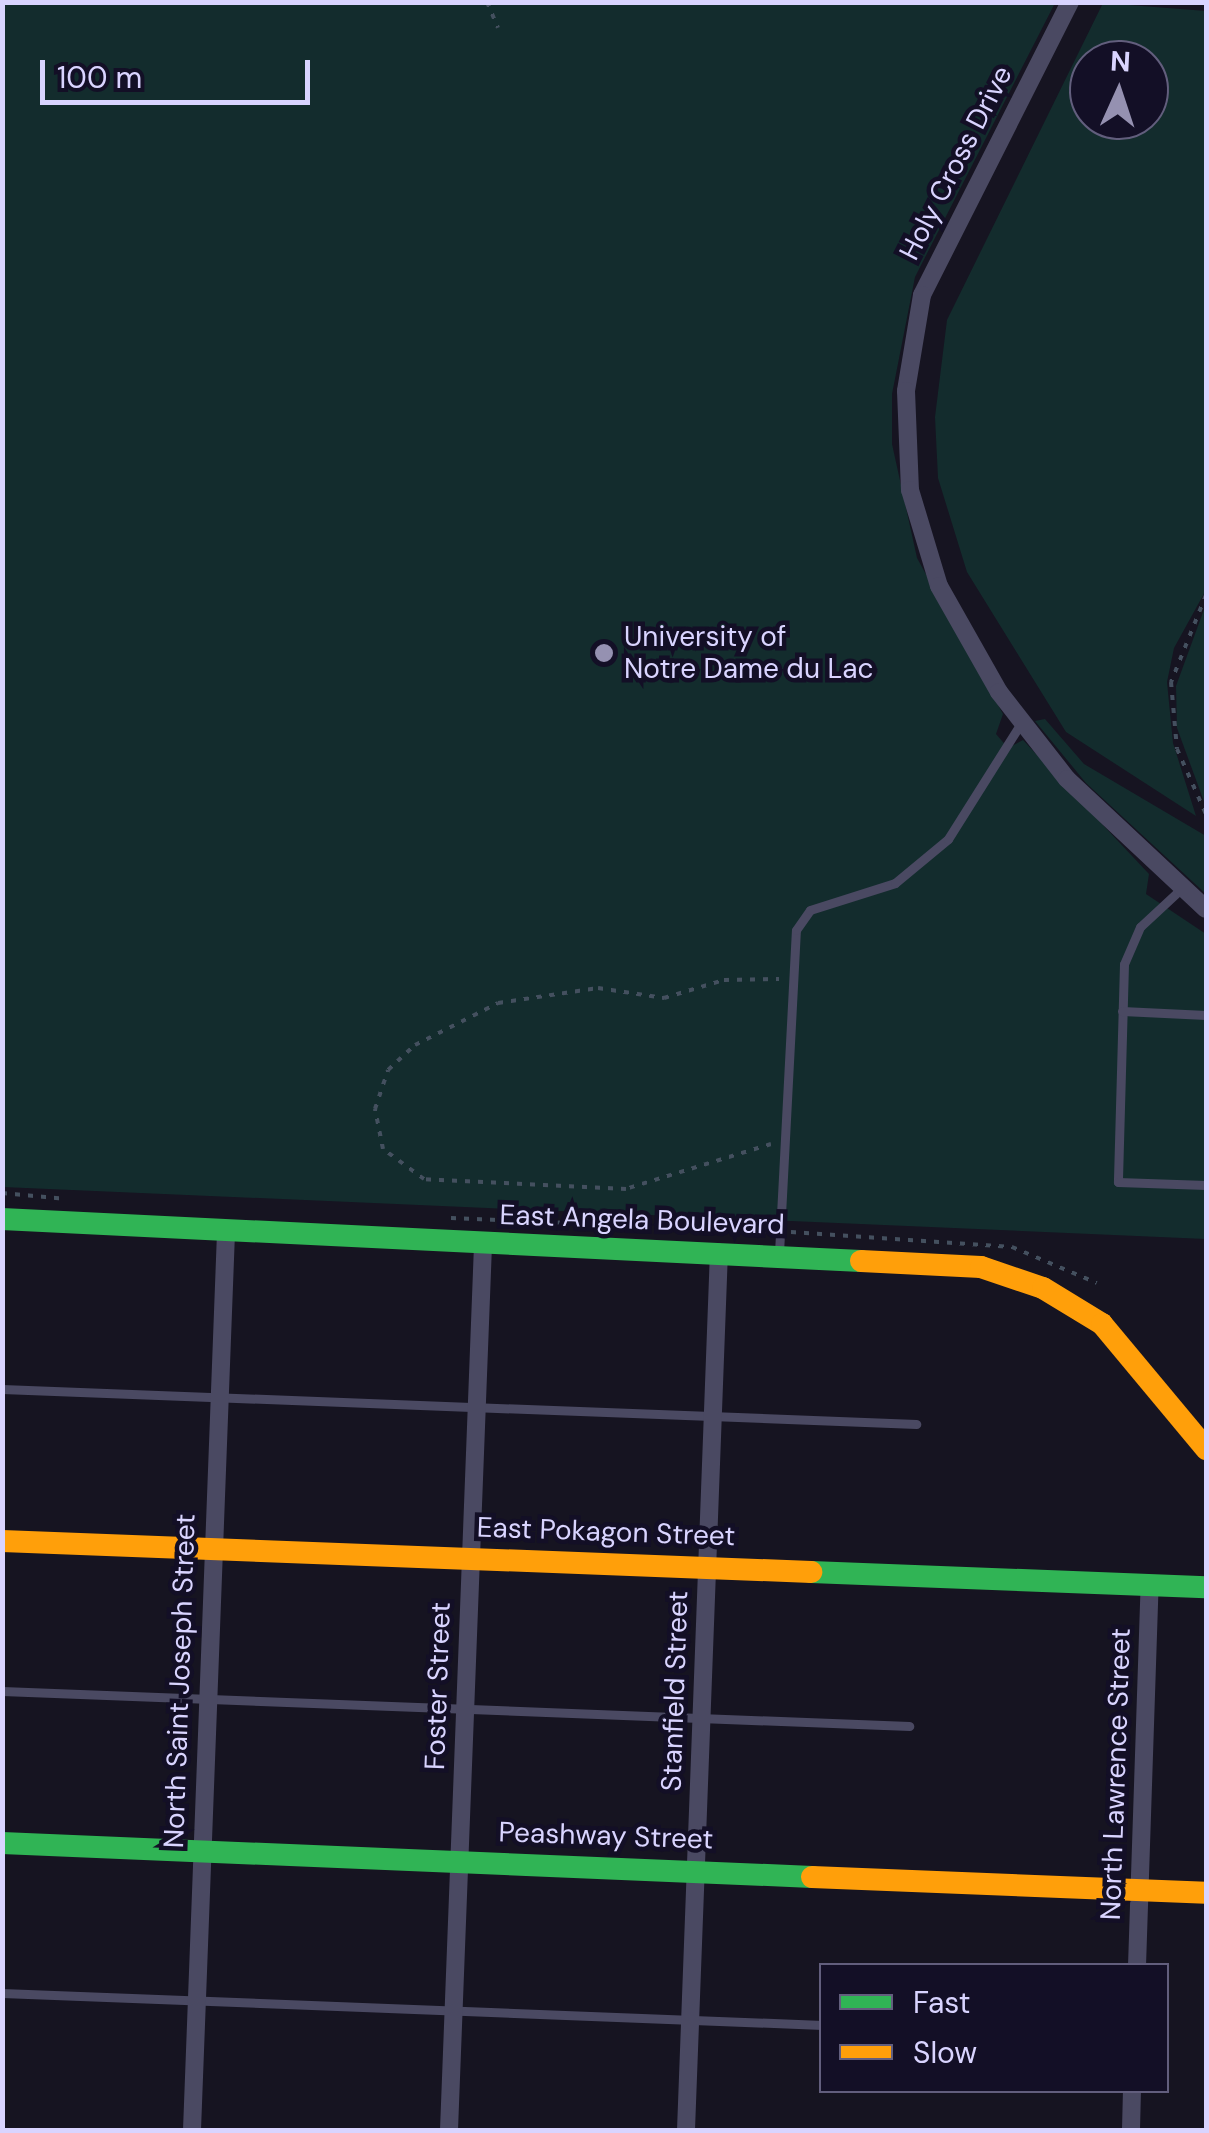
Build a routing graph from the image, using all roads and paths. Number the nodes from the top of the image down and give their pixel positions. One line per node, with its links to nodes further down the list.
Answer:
1 (487, 2): 3 (path)
2 (1070, 2): 5 (street, Holy Cross Drive)
3 (498, 28)
4 (1206, 595): 6 (path)
5 (1022, 721): 7 (street, Holy Cross Drive); 9 (lane)
6 (1206, 814)
7 (1182, 888): 8 (street, Holy Cross Drive); 10 (lane)
8 (1206, 909)
9 (794, 980): 12 (lane); 12 (path)
10 (1122, 1011): 11 (lane); 13 (lane)
11 (1206, 1015)
12 (784, 1144): 18 (lane)
13 (1206, 1185)
14 (2, 1220): 15 (street, East Angela Boulevard)
15 (226, 1233): 16 (street, East Angela Boulevard); 20 (street, North Saint Joseph Street)
16 (483, 1244): 17 (street, East Angela Boulevard); 21 (street, Foster Street)
17 (719, 1254): 18 (street, East Angela Boulevard); 22 (street, Stanfield Street)
18 (779, 1255): 24 (street, East Angela Boulevard)
19 (2, 1388): 20 (lane)
20 (219, 1398): 21 (lane); 26 (street, North Saint Joseph Street)
21 (476, 1408): 22 (lane); 27 (street, Foster Street)
22 (714, 1416): 23 (lane); 28 (street, Stanfield Street)
23 (916, 1424)
24 (1206, 1449)
25 (2, 1541): 26 (street, East Pokagon Street)
26 (212, 1547): 27 (street, East Pokagon Street); 32 (street, North Saint Joseph Street)
27 (471, 1556): 28 (street, East Pokagon Street); 33 (street, Foster Street)
28 (708, 1566): 29 (street, East Pokagon Street); 34 (street, Stanfield Street)
29 (1150, 1584): 30 (street, East Pokagon Street); 40 (street, North Lawrence Street)
30 (1206, 1587)
31 (2, 1692): 32 (lane)
32 (208, 1700): 33 (lane); 37 (street, North Saint Joseph Street)
33 (465, 1710): 34 (lane); 38 (street, Foster Street)
34 (702, 1719): 35 (lane); 39 (street, Stanfield Street)
35 (909, 1726)
36 (2, 1844): 37 (street, Peashway Street)
37 (202, 1851): 38 (street, Peashway Street); 44 (street, North Saint Joseph Street)
38 (459, 1862): 39 (street, Peashway Street); 45 (street, Foster Street)
39 (696, 1869): 40 (street, Peashway Street); 46 (street, Stanfield Street)
40 (1140, 1887): 41 (street, Peashway Street); 42 (street, North Lawrence Street)
41 (1206, 1893)
42 (1137, 1963)
43 (2, 1994): 44 (lane)
44 (197, 2002): 45 (lane); 49 (street, North Saint Joseph Street)
45 (454, 2013): 46 (lane); 50 (street, Foster Street)
46 (690, 2020): 47 (lane); 51 (street, Stanfield Street)
47 (819, 2025)
48 (1132, 2093): 52 (street)
49 (192, 2130)
50 (449, 2130)
51 (686, 2130)
52 (1131, 2130)

